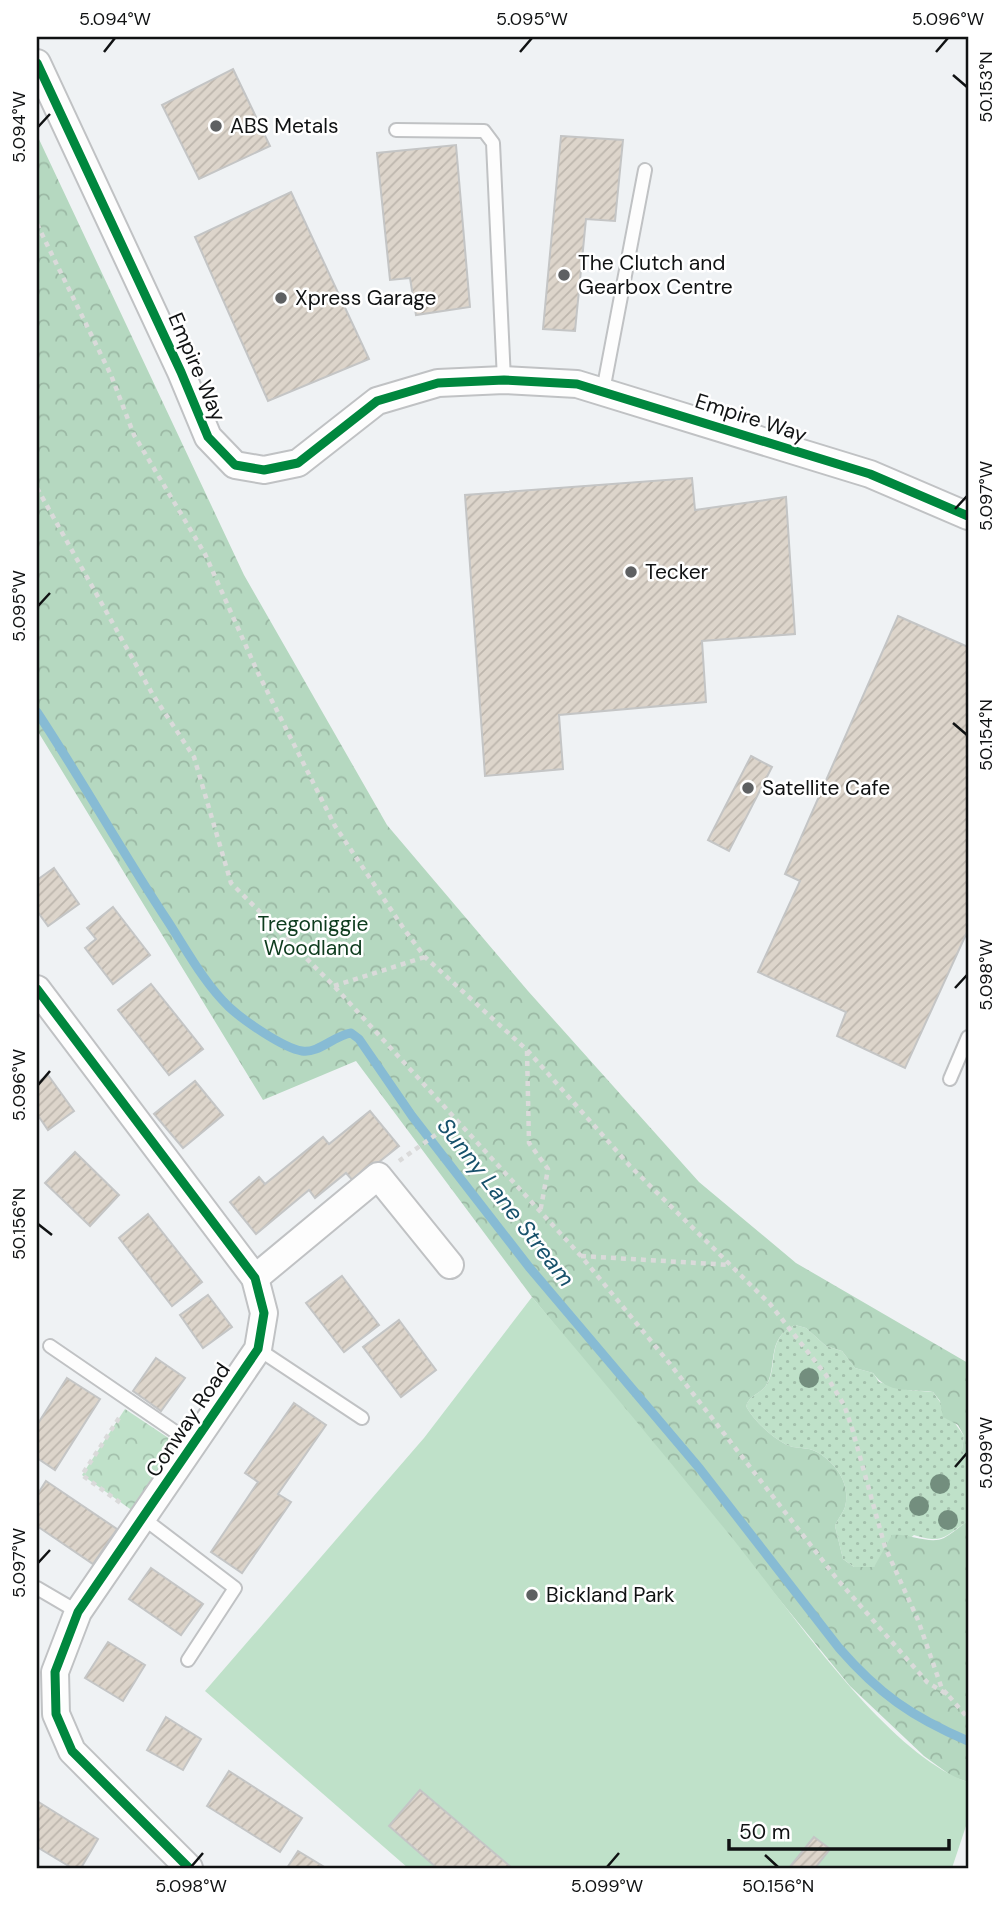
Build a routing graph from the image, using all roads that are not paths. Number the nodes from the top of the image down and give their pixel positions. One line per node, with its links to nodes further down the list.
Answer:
1 (37, 63): 4 (street, Empire Way)
2 (396, 130): 4 (lane)
3 (645, 170): 5 (lane)
4 (504, 380): 5 (street, Empire Way)
5 (603, 391): 6 (street, Empire Way)
6 (968, 516)
7 (37, 989): 11 (street, Conway Road)
8 (968, 1037): 9 (lane)
9 (950, 1079)
10 (450, 1265): 11 (street)
11 (255, 1278): 13 (street, Conway Road)
12 (51, 1346): 15 (lane)
13 (258, 1349): 14 (lane); 15 (street, Conway Road)
14 (362, 1418)
15 (194, 1444): 16 (street, Conway Road)
16 (143, 1518): 18 (street, Conway Road); 19 (lane)
17 (37, 1588): 18 (lane)
18 (78, 1612): 20 (street, Conway Road)
19 (188, 1660)
20 (190, 1868)

